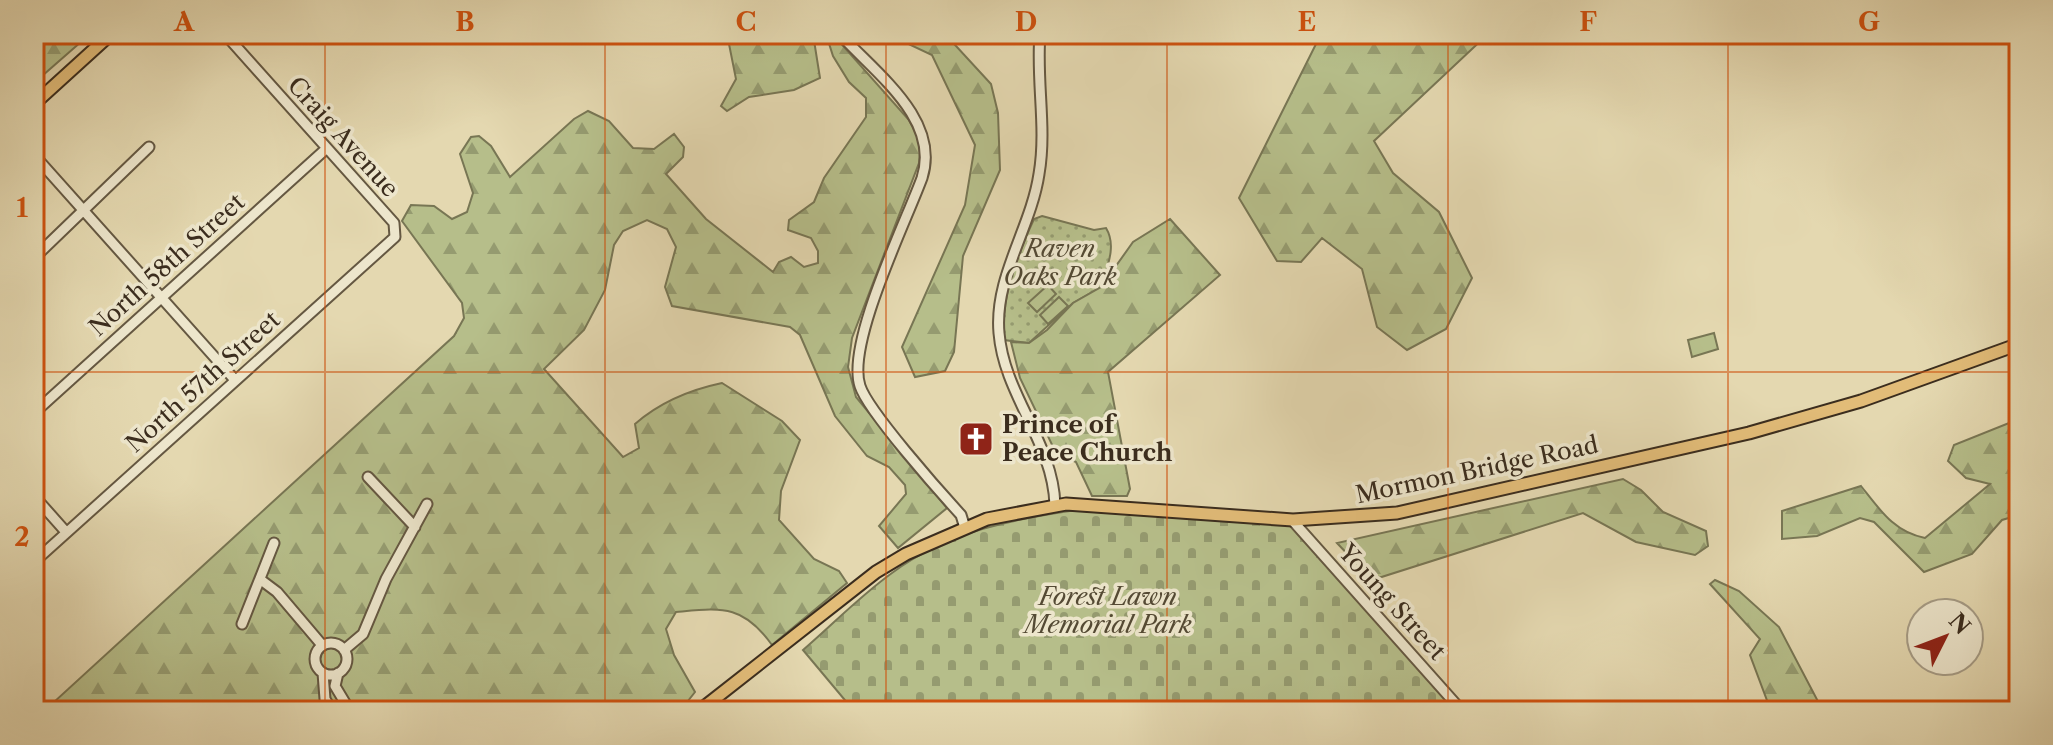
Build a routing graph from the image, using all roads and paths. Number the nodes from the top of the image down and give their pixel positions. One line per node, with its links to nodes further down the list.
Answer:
1 (111, 34): 5 (main road)
2 (225, 34): 7 (street, Craig Avenue)
3 (840, 34): 22 (street)
4 (1040, 34): 19 (street)
5 (34, 104)
6 (149, 147): 9 (street)
7 (327, 148): 10 (street, Craig Avenue); 12 (street, North 58th Street)
8 (34, 155): 9 (street)
9 (84, 211): 11 (street); 12 (street)
10 (396, 232): 14 (street, North 57th Street)
11 (34, 258)
12 (161, 298): 14 (street); 15 (street, North 58th Street)
13 (2019, 344): 20 (main road, Mormon Bridge Road)
14 (235, 380): 23 (street, North 57th Street)
15 (34, 413)
16 (368, 477): 21 (street)
17 (34, 496): 23 (street)
18 (427, 504): 21 (street)
19 (1055, 505): 20 (main road, Mormon Bridge Road); 22 (main road, Mormon Bridge Road)
20 (1292, 520): 35 (street, Young Street)
21 (415, 527): 29 (street)
22 (965, 528): 34 (main road, Mormon Bridge Road)
23 (66, 532): 25 (street, North 57th Street)
24 (274, 543): 26 (street)
25 (34, 562)
26 (261, 580): 27 (street); 28 (street)
27 (242, 624)
28 (322, 645): 29 (street); 30 (street)
29 (344, 650): 31 (street)
30 (323, 673): 31 (street); 32 (street)
31 (338, 673): 33 (street)
32 (332, 711)
33 (350, 711)
34 (699, 711)
35 (1462, 711)

